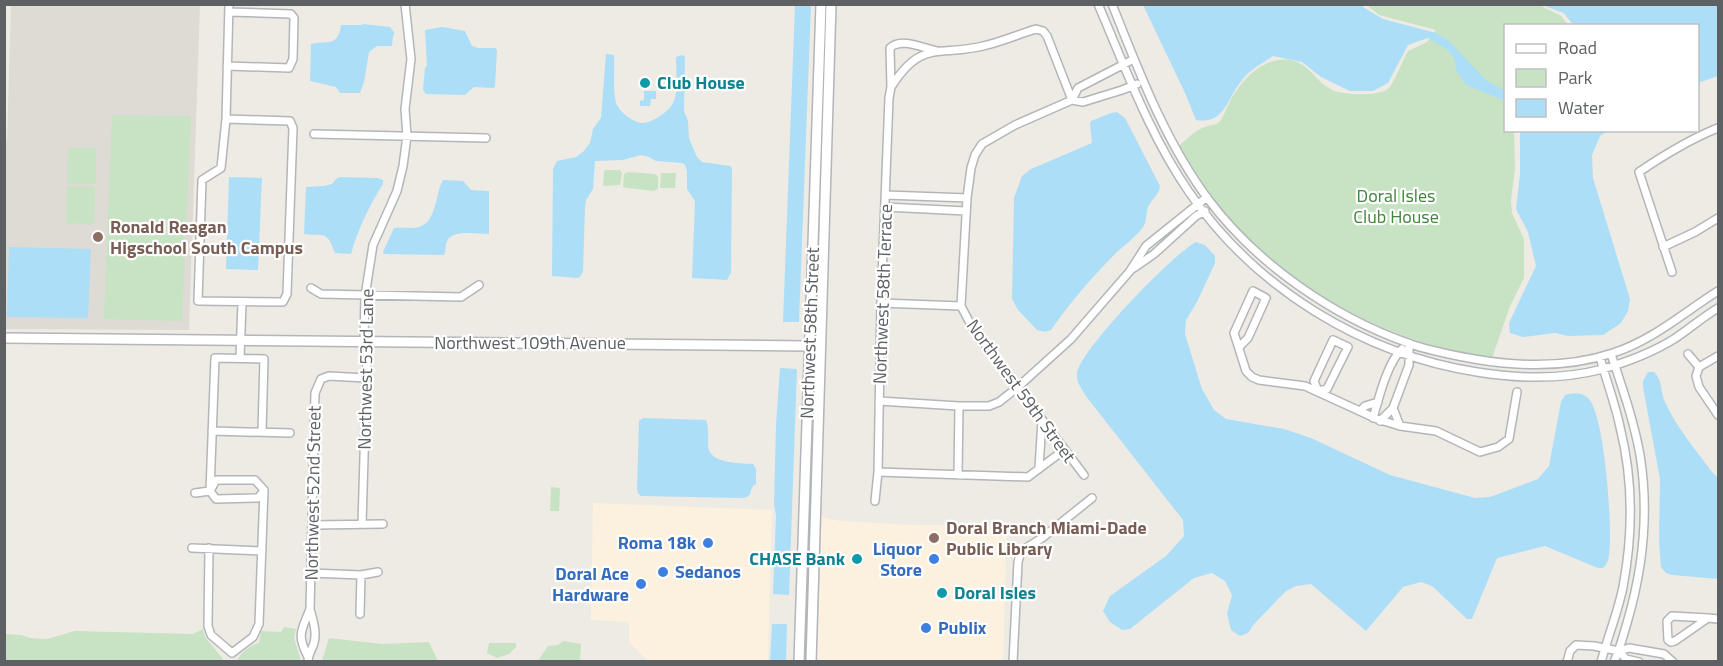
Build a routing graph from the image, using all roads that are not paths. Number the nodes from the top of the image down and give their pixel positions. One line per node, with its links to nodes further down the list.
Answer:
1 (405, 4): 18 (street, Northwest 53rd Lane)
2 (821, 4): 44 (street, Northwest 58th Street)
3 (831, 4): 45 (street, Northwest 58th Street)
4 (1098, 4): 9 (street)
5 (1112, 4): 8 (street)
6 (229, 8): 10 (street); 10 (street)
7 (937, 51): 13 (street); 13 (street, Northwest 58th Terrace); 14 (street)
8 (1134, 59): 9 (street); 11 (street)
9 (1123, 64): 12 (street); 14 (street)
10 (227, 66): 15 (street)
11 (1143, 81): 12 (street); 21 (street)
12 (1133, 86): 14 (street); 23 (street)
13 (891, 87): 20 (street, Northwest 58th Terrace)
14 (1072, 100): 22 (street, Northwest 59th Street)
15 (226, 119): 36 (street); 36 (street)
16 (1719, 128): 29 (street)
17 (314, 134): 18 (street)
18 (407, 136): 19 (street); 35 (street, Northwest 53rd Lane)
19 (486, 138)
20 (885, 195): 22 (street); 25 (street, Northwest 58th Terrace)
21 (1207, 197): 23 (street); 24 (street)
22 (967, 198): 26 (street, Northwest 59th Street)
23 (1198, 204): 27 (street); 30 (street)
24 (1214, 206): 27 (street); 43 (street)
25 (885, 207): 26 (street); 37 (street, Northwest 58th Terrace)
26 (966, 211): 38 (street, Northwest 59th Street)
27 (1203, 212): 30 (street); 47 (street)
28 (1719, 218): 29 (street)
29 (1663, 247): 31 (street)
30 (1130, 271): 59 (street)
31 (1672, 272)
32 (479, 285): 35 (street)
33 (310, 288): 35 (street)
34 (1719, 291): 48 (street)
35 (364, 296): 42 (street, Northwest 53rd Lane)
36 (242, 303): 41 (street)
37 (881, 303): 38 (street); 63 (street, Northwest 58th Terrace)
38 (961, 306): 59 (street, Northwest 59th Street)
39 (1719, 308): 54 (street)
40 (4, 338): 41 (street, Northwest 109th Avenue)
41 (241, 340): 42 (street, Northwest 109th Avenue); 53 (street)
42 (364, 342): 44 (street, Northwest 109th Avenue); 57 (street, Northwest 53rd Lane)
43 (1409, 343): 47 (street); 50 (street); 52 (street)
44 (810, 346): 45 (street, Northwest 109th Avenue); 105 (street, Northwest 58th Street)
45 (820, 346): 106 (street, Northwest 58th Street)
46 (1239, 347): 46 (street); 60 (street)
47 (1399, 352): 50 (street); 58 (street)
48 (1611, 354): 52 (street); 54 (street)
49 (1688, 354): 55 (street)
50 (1409, 356): 56 (street); 61 (street)
51 (1719, 356): 55 (street)
52 (1600, 357): 56 (street)
53 (240, 358): 72 (street); 73 (street)
54 (1614, 365): 56 (street); 101 (street)
55 (1699, 367): 68 (street)
56 (1603, 369): 100 (street)
57 (366, 378): 85 (street, Northwest 53rd Lane); 87 (street, Northwest 52nd Street)
58 (1384, 386): 61 (street); 64 (street)
59 (1018, 387): 65 (street); 70 (street, Northwest 59th Street)
60 (1318, 391): 60 (street); 67 (street)
61 (1399, 393): 66 (street)
62 (1517, 393): 71 (street)
63 (879, 402): 65 (street); 77 (street, Northwest 58th Terrace)
64 (1378, 402): 67 (street); 69 (street)
65 (959, 406): 78 (street)
66 (1393, 408): 69 (street); 71 (street)
67 (1360, 411): 69 (street)
68 (1719, 415)
69 (1377, 419): 71 (street)
70 (1042, 420): 75 (street, Northwest 59th Street); 76 (street)
71 (1400, 426)
72 (212, 431): 73 (street); 81 (street)
73 (262, 431): 74 (street)
74 (290, 433)
75 (1064, 450): 76 (street); 79 (street, Northwest 59th Street)
76 (1040, 468): 78 (street)
77 (878, 471): 78 (street); 84 (street, Northwest 58th Terrace)
78 (958, 475)
79 (1084, 475)
80 (264, 490): 81 (street); 81 (street); 90 (street)
81 (210, 491): 82 (street)
82 (195, 493)
83 (1092, 498): 107 (street)
84 (875, 501)
85 (362, 524): 86 (street); 87 (street)
86 (383, 524)
87 (313, 525): 92 (street, Northwest 52nd Street)
88 (192, 548): 89 (street)
89 (209, 548): 90 (street); 102 (street)
90 (262, 550): 102 (street)
91 (378, 572): 93 (street)
92 (311, 573): 93 (street); 94 (street, Northwest 52nd Street)
93 (362, 575): 95 (street)
94 (310, 609): 98 (street, Northwest 52nd Street); 99 (street, Northwest 52nd Street)
95 (360, 614)
96 (1708, 618): 96 (street); 97 (street)
97 (1719, 619)
98 (302, 628): 99 (street); 103 (street, Northwest 52nd Street)
99 (315, 629): 103 (street, Northwest 52nd Street)
100 (1605, 648): 101 (street); 108 (street); 109 (street)
101 (1619, 651): 110 (street); 111 (street); 112 (street); 113 (street)
102 (232, 653): 104 (street)
103 (308, 659)
104 (232, 662)
105 (800, 662)
106 (811, 662)
107 (1014, 662)
108 (1567, 662)
109 (1601, 662)
110 (1614, 662)
111 (1619, 662)
112 (1639, 662)
113 (1673, 662)

